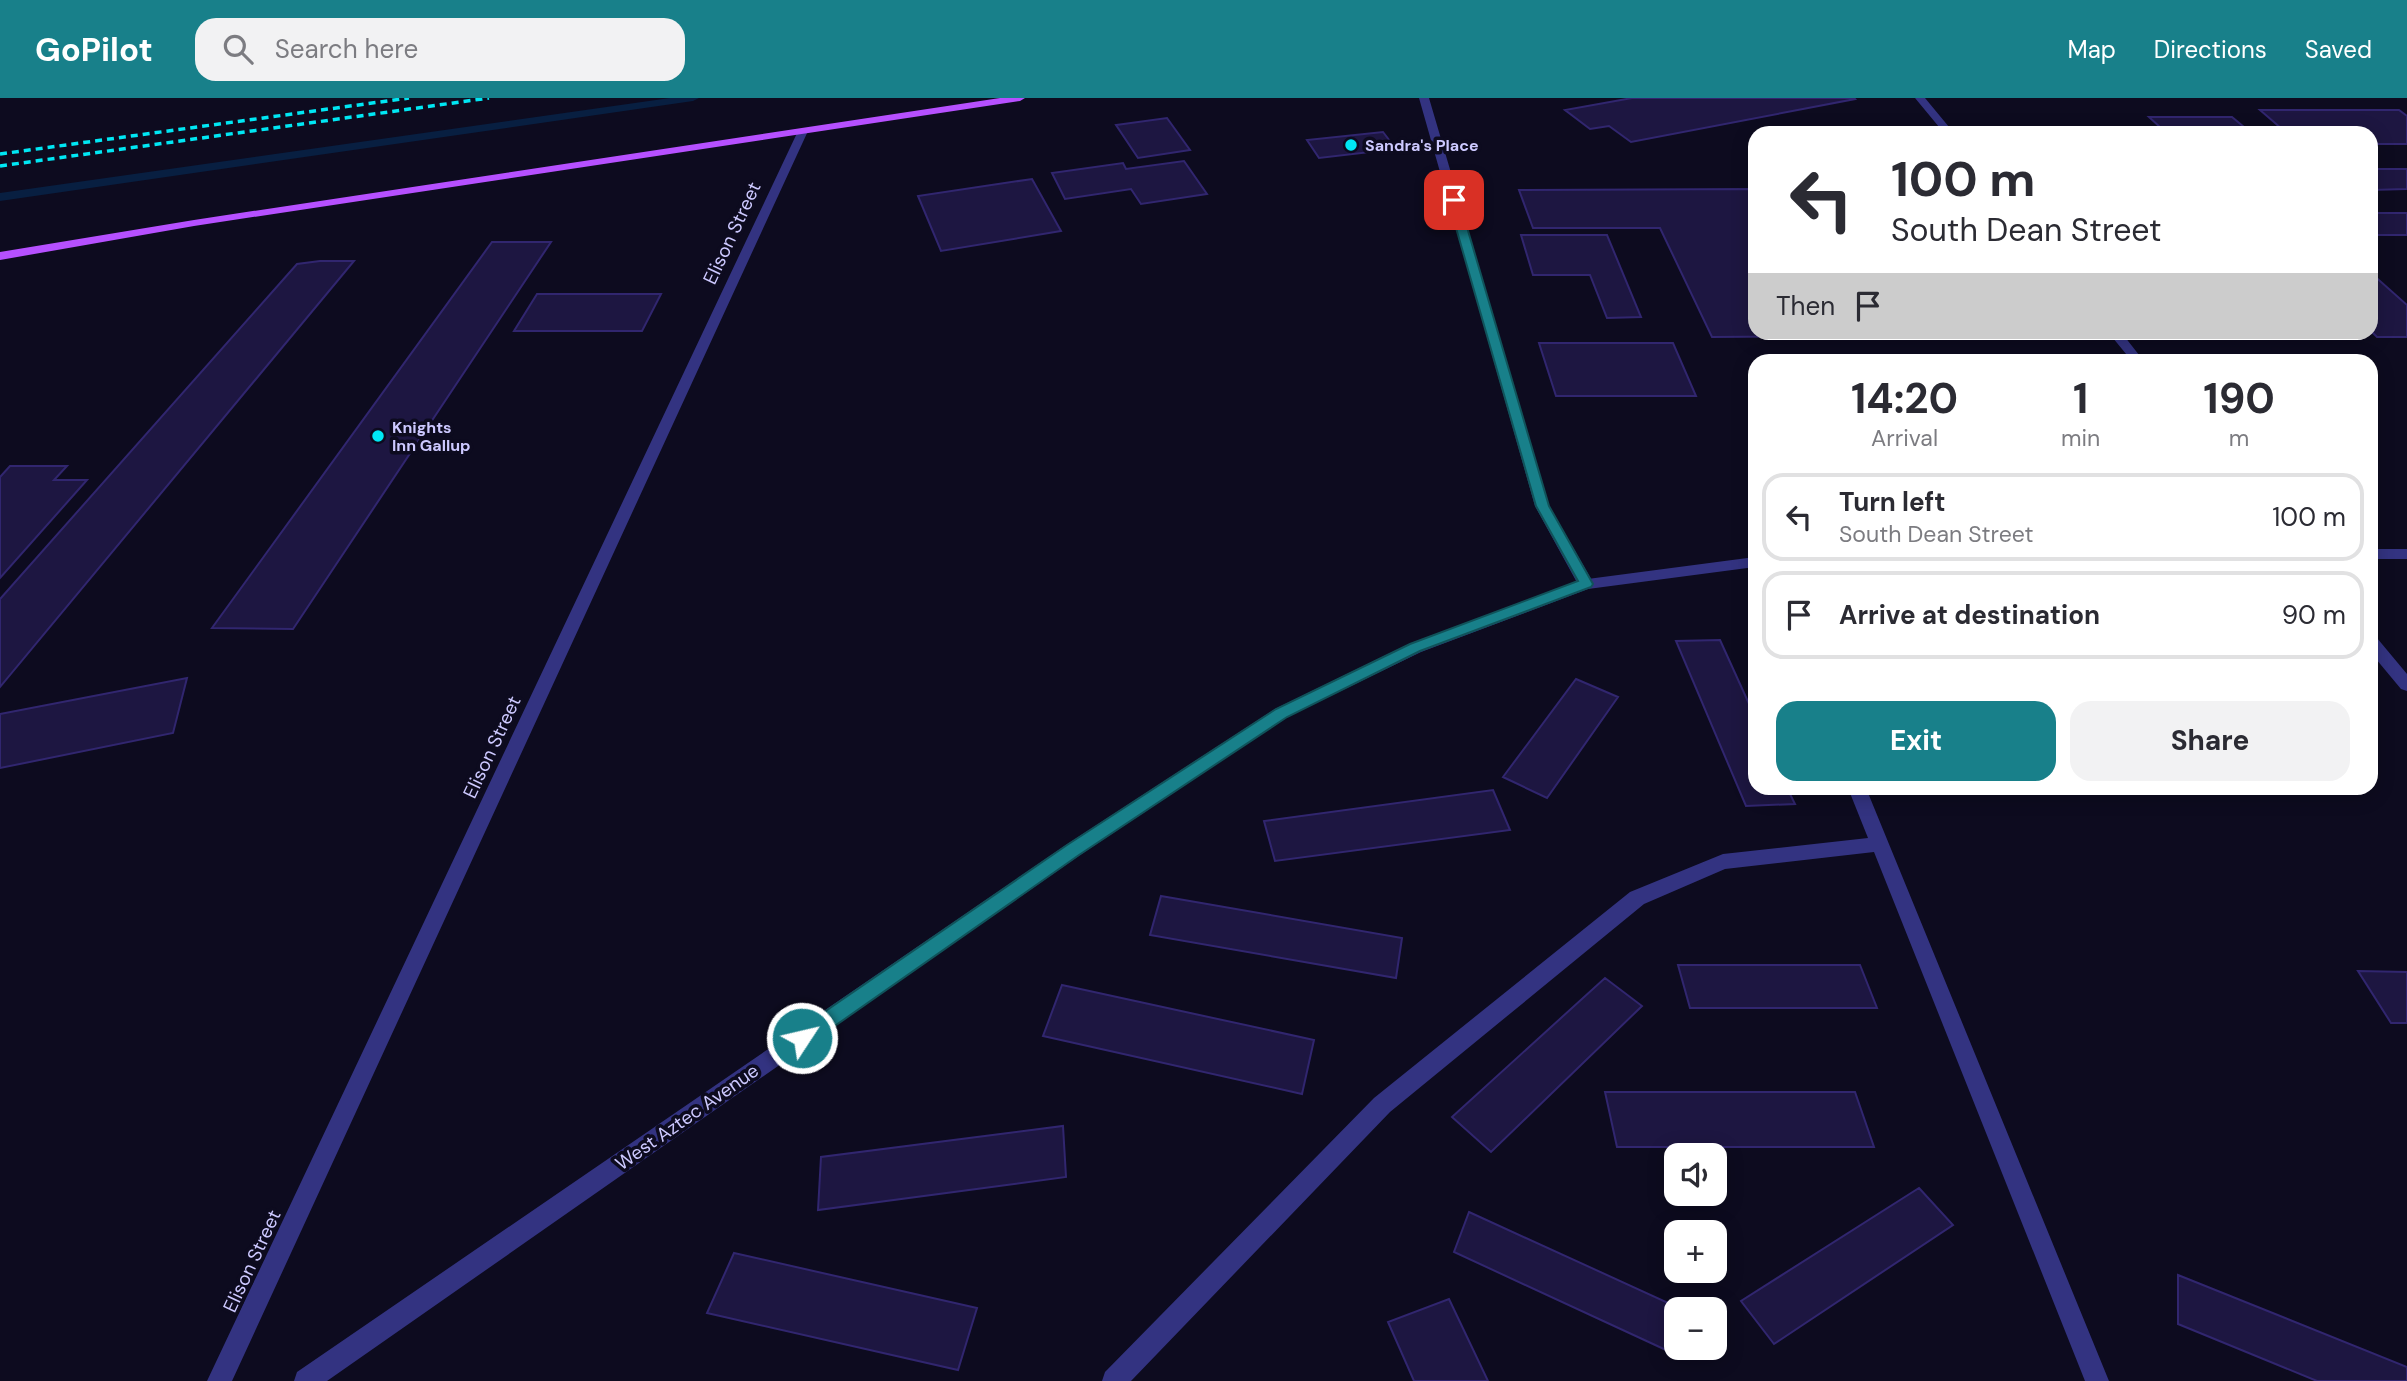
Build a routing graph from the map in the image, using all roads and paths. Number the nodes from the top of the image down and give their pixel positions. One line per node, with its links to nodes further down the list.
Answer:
1 (1020, 98): 5 (main road)
2 (1424, 98): 12 (street)
3 (1920, 98): 4 (street)
4 (1943, 126)
5 (803, 131): 6 (main road); 17 (street, Elison Street)
6 (0, 256)
7 (2121, 340): 8 (street)
8 (2132, 354)
9 (2378, 554): 10 (street)
10 (2407, 554)
11 (1748, 563): 12 (street, West Aztec Avenue)
12 (1586, 584): 18 (street, West Aztec Avenue)
13 (2378, 650): 14 (street)
14 (2407, 685)
15 (1860, 795): 16 (street)
16 (1880, 844): 19 (street); 20 (street)
17 (219, 1381)
18 (306, 1381)
19 (1114, 1381)
20 (2097, 1381)

